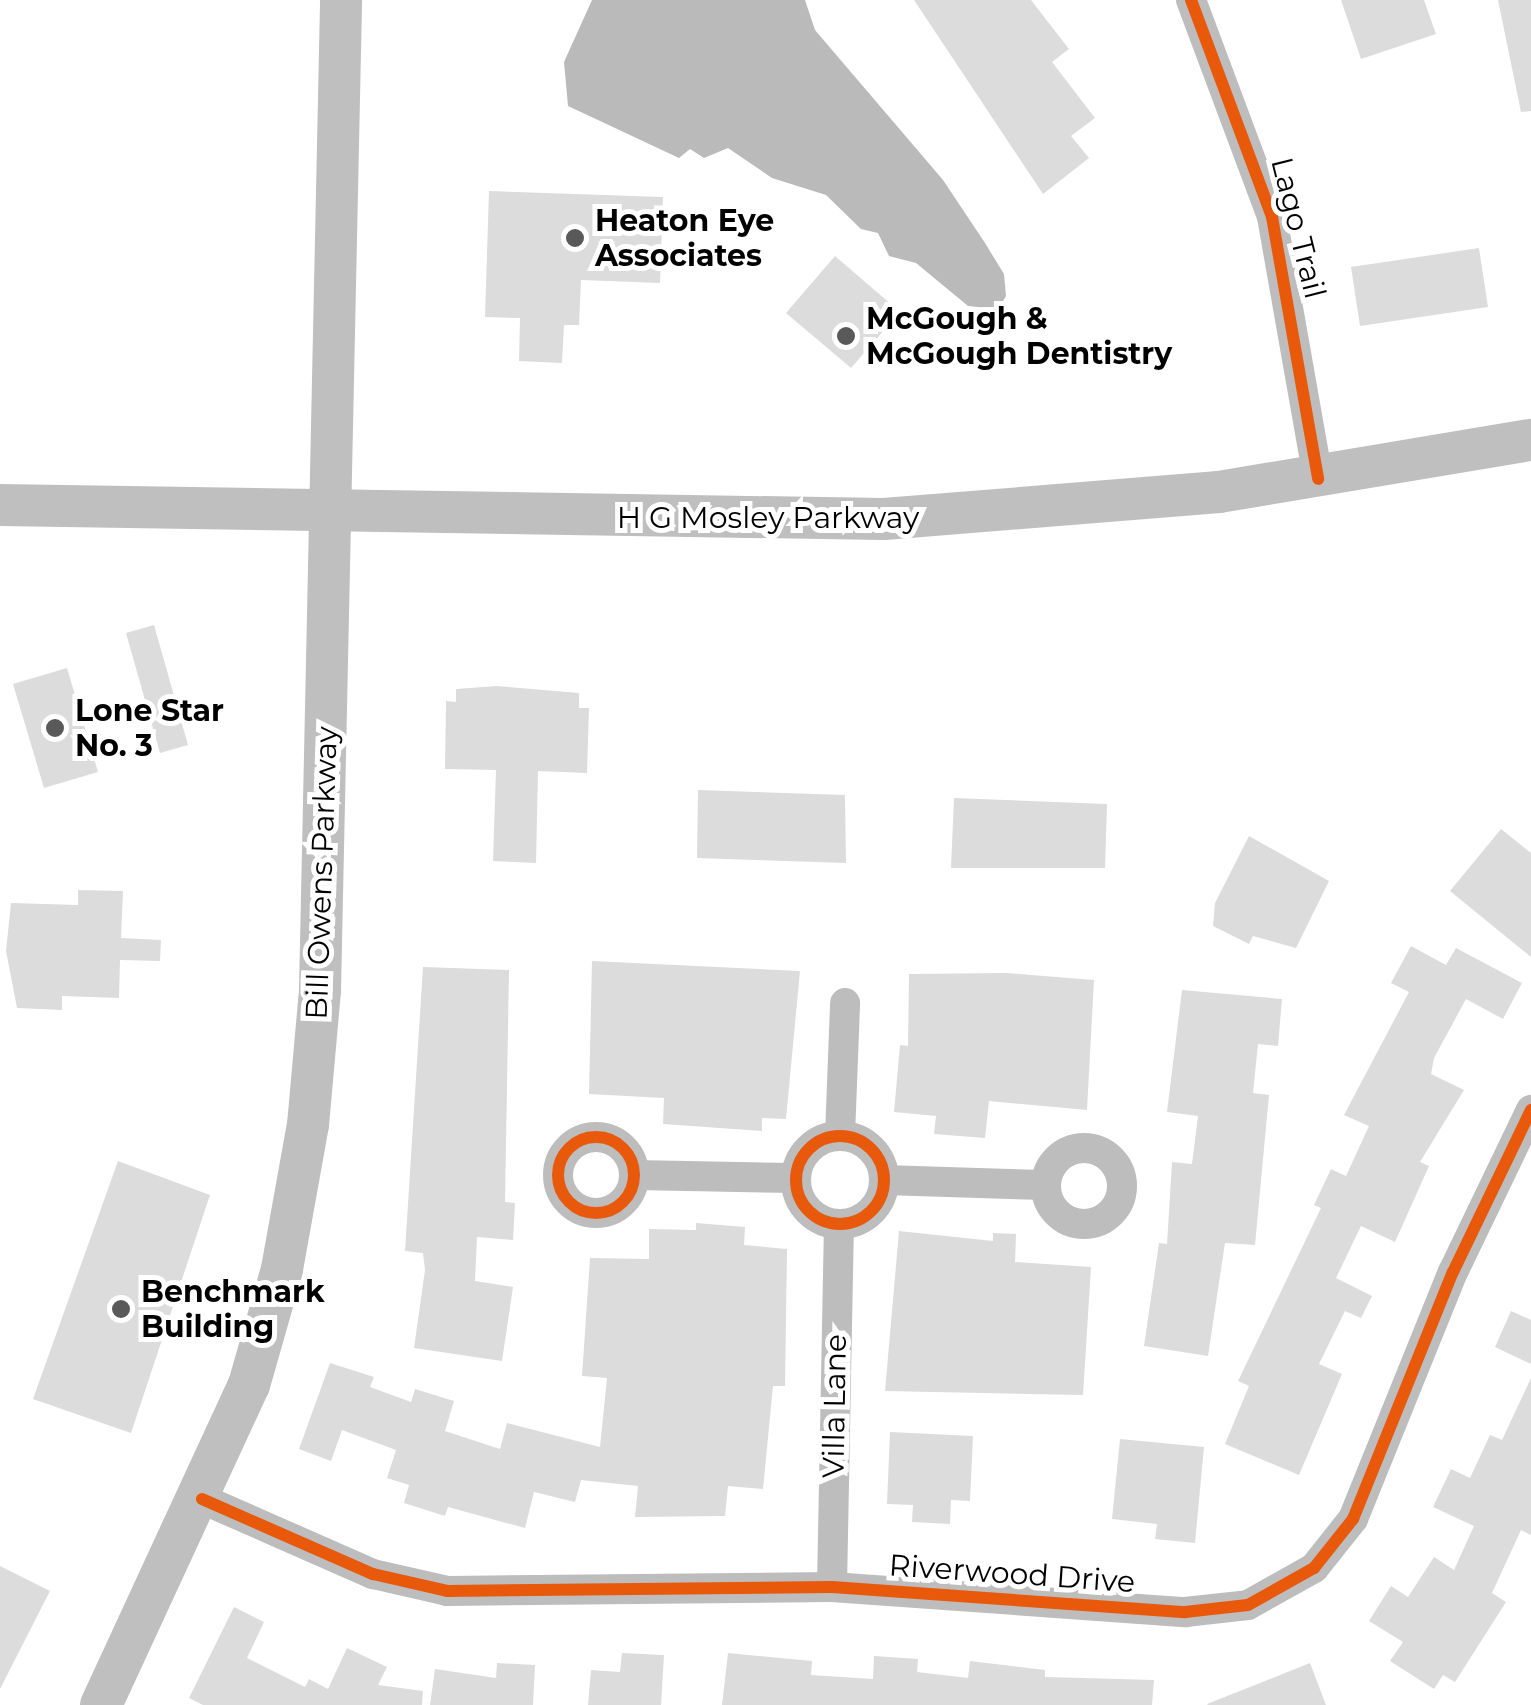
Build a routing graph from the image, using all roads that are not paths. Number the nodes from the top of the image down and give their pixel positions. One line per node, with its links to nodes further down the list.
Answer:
1 (341, 0): 6 (main road, Bill Owens Parkway)
2 (1192, 0): 4 (street, Lago Trail)
3 (1531, 440): 4 (main road, H G Mosley Parkway)
4 (1318, 479): 6 (main road, H G Mosley Parkway)
5 (0, 505): 6 (main road, H G Mosley Parkway)
6 (332, 513): 15 (main road, Bill Owens Parkway)
7 (845, 1003): 9 (street)
8 (1531, 1110): 16 (street, Riverwood Drive)
9 (840, 1136): 11 (street); 12 (street)
10 (635, 1175): 11 (street)
11 (795, 1178): 14 (street)
12 (884, 1180): 13 (street); 14 (street)
13 (1046, 1185)
14 (838, 1225): 16 (street, Villa Lane)
15 (202, 1499): 16 (street, Riverwood Drive); 17 (main road, Bill Owens Parkway)
16 (832, 1586)
17 (101, 1705)

